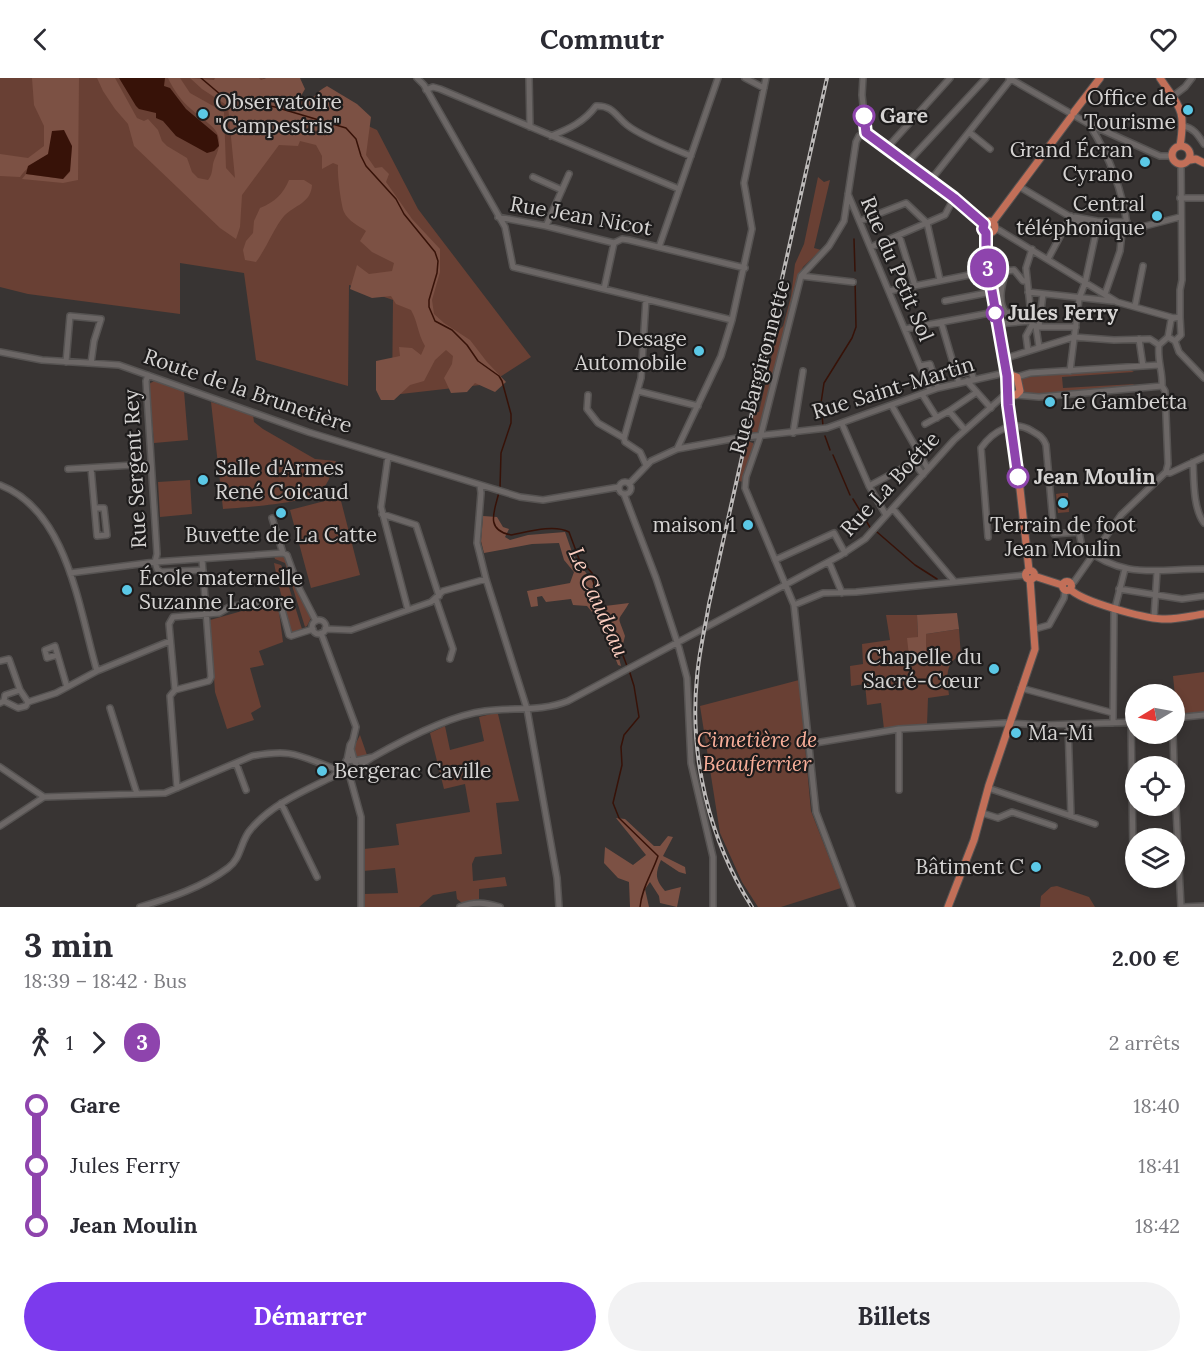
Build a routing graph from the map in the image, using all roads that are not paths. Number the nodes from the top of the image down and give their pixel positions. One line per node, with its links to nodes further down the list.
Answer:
1 (417, 78): 14 (street, Rue Jean Nicot)
2 (529, 78): 21 (street)
3 (717, 78): 29 (street)
4 (745, 78): 13 (street)
5 (766, 78): 13 (street)
6 (863, 78): 23 (street)
7 (950, 78): 26 (street)
8 (986, 78): 32 (street)
9 (1010, 78): 16 (street); 22 (street)
10 (1100, 78): 16 (main road)
11 (1160, 78): 15 (main road)
12 (1192, 78): 15 (street)
13 (764, 88): 18 (street)
14 (428, 92): 21 (street); 45 (street, Rue Jean Nicot)
15 (1172, 97): 20 (main road)
16 (1073, 115): 19 (street); 37 (main road)
17 (752, 116): 18 (street)
18 (758, 118): 62 (street)
19 (1089, 124): 30 (street); 49 (street)
20 (1183, 126): 25 (street); 28 (main road)
21 (530, 128): 24 (street)
22 (969, 132): 27 (street); 36 (street)
23 (866, 133): 26 (street); 40 (street, Rue Bargironnette)
24 (551, 136): 29 (street); 38 (street)
25 (1204, 144)
26 (886, 148): 32 (street)
27 (990, 149)
28 (1186, 152): 30 (main road); 31 (main road); 33 (main road)
29 (691, 156): 38 (street)
30 (1172, 156): 33 (main road)
31 (1204, 161)
32 (906, 164): 36 (street)
33 (1181, 164): 42 (street)
34 (569, 174): 39 (street)
35 (533, 177): 39 (street)
36 (930, 181): 41 (street)
37 (1020, 187): 44 (street); 51 (main road)
38 (679, 189): 57 (street)
39 (562, 190): 52 (street)
40 (848, 194): 47 (street, Rue du Petit Sol); 64 (street, Rue Bargironnette)
41 (954, 198): 50 (street); 51 (street)
42 (1180, 198): 43 (street); 46 (street)
43 (1204, 198)
44 (1071, 216): 48 (street); 54 (street); 60 (street)
45 (498, 217): 52 (street, Rue Jean Nicot); 70 (street)
46 (1180, 217): 53 (street); 83 (street)
47 (860, 221): 50 (street); 58 (street, Rue du Petit Sol)
48 (1097, 221): 49 (street); 54 (street)
49 (1127, 222): 53 (street)
50 (927, 223): 55 (street); 65 (street)
51 (990, 225): 59 (street); 63 (main road)
52 (546, 226): 56 (street, Rue Jean Nicot)
53 (1125, 231): 54 (street); 75 (street)
54 (1096, 232): 68 (street)
55 (899, 235): 58 (street); 69 (street)
56 (614, 243): 57 (street, Rue Jean Nicot); 70 (street)
57 (659, 247): 62 (street, Rue Jean Nicot)
58 (871, 247): 71 (street, Rue du Petit Sol)
59 (1032, 249): 60 (street); 66 (street)
60 (1047, 259): 68 (street)
61 (1143, 266): 80 (street)
62 (745, 268): 84 (street)
63 (989, 271): 65 (street); 72 (main road)
64 (801, 276): 67 (street); 132 (street, Rue Bargironnette)
65 (940, 280): 69 (street)
66 (1027, 281): 73 (street); 81 (street)
67 (853, 282)
68 (1085, 283): 75 (street); 77 (street)
69 (915, 286): 71 (street)
70 (604, 289): 76 (street)
71 (889, 291): 89 (street, Rue du Petit Sol)
72 (992, 292): 78 (street); 82 (main road)
73 (1028, 292): 74 (street); 81 (street)
74 (1043, 294): 77 (street); 87 (street)
75 (1105, 294): 79 (street)
76 (646, 299): 84 (street); 115 (street)
77 (1079, 299): 79 (street); 88 (street)
78 (945, 301)
79 (1117, 302): 80 (street)
80 (1135, 306): 83 (street)
81 (1030, 311): 87 (street)
82 (995, 312): 85 (street); 86 (main road)
83 (1177, 317): 91 (street); 93 (street)
84 (732, 320): 122 (street)
85 (941, 322): 89 (street); 107 (street)
86 (997, 324): 87 (street); 98 (main road)
87 (1035, 325): 88 (street); 95 (street); 96 (street)
88 (1076, 327): 90 (street)
89 (905, 329): 102 (street, Rue du Petit Sol)
90 (1074, 337): 92 (street); 95 (street); 105 (street)
91 (1168, 337): 93 (street); 94 (street)
92 (1139, 339): 94 (street); 103 (street)
93 (1175, 341): 109 (street)
94 (1159, 345): 101 (street)
95 (1039, 347): 96 (street)
96 (1028, 351): 98 (street)
97 (0, 352): 99 (street, Route de la Brunetière)
98 (1003, 359): 108 (main road)
99 (66, 362): 100 (street, Route de la Brunetière); 100 (street)
100 (91, 363): 106 (street, Route de la Brunetière)
101 (1159, 365): 103 (street, Rue Saint-Martin); 112 (street)
102 (920, 366): 113 (street); 114 (street, Rue du Petit Sol)
103 (1143, 366): 105 (street, Rue Saint-Martin)
104 (803, 371): 131 (street)
105 (1070, 371): 108 (street, Rue Saint-Martin)
106 (148, 375): 135 (street, Route de la Brunetière); 138 (street, Rue Sergent Rey)
107 (956, 375): 110 (street); 111 (street)
108 (1008, 375): 110 (street, Rue Saint-Martin); 118 (main road); 118 (main road)
109 (1204, 378)
110 (970, 380): 111 (street, Rue Saint-Martin); 116 (street)
111 (959, 383): 113 (street, Rue Saint-Martin)
112 (1162, 386): 118 (street); 143 (street)
113 (938, 388): 114 (street, Rue Saint-Martin)
114 (930, 390): 117 (street, Rue Saint-Martin)
115 (638, 391): 122 (street); 133 (street)
116 (977, 392): 124 (street); 125 (street)
117 (922, 394): 123 (street, Rue Saint-Martin); 126 (street)
118 (1011, 394): 120 (street, Rue La Boétie); 121 (main road)
119 (588, 395): 133 (street)
120 (997, 401): 121 (street); 124 (street, Rue La Boétie)
121 (1008, 405): 129 (main road)
122 (698, 406): 134 (street)
123 (892, 406): 127 (street, Rue Saint-Martin); 141 (street)
124 (991, 408): 130 (street, Rue La Boétie)
125 (949, 411): 126 (street); 130 (street)
126 (937, 418): 128 (street)
127 (842, 424): 131 (street, Rue Saint-Martin); 148 (street)
128 (926, 424)
129 (1013, 426): 157 (street); 160 (street); 170 (main road)
130 (965, 430): 141 (street, Rue La Boétie)
131 (793, 433): 132 (street, Rue Saint-Martin)
132 (760, 437): 134 (street, Rue Saint-Martin); 162 (street, Rue Bargironnette)
133 (624, 438): 139 (street)
134 (677, 449): 139 (street, Rue Saint-Martin)
135 (388, 457): 147 (street, Route de la Brunetière); 153 (street)
136 (1204, 457): 137 (street)
137 (1193, 462): 143 (street); 156 (street)
138 (150, 464): 140 (street); 163 (street, Rue Sergent Rey)
139 (646, 465): 145 (street, Rue Saint-Martin)
140 (91, 468): 142 (street); 151 (street)
141 (928, 469): 144 (street, Rue La Boétie)
142 (68, 470)
143 (1166, 472): 160 (street)
144 (922, 475): 148 (street); 152 (street, Rue La Boétie)
145 (629, 484): 149 (street); 150 (street)
146 (0, 485): 169 (street)
147 (480, 485): 149 (street, Route de la Brunetière); 171 (street)
148 (869, 486): 154 (street)
149 (619, 487): 150 (street)
150 (624, 494): 191 (street)
151 (95, 508): 151 (street)
152 (893, 509): 154 (street, Rue La Boétie); 172 (street)
153 (382, 514): 179 (street); 182 (street)
154 (886, 515): 159 (street, Rue La Boétie)
155 (272, 518): 158 (street)
156 (1204, 524)
157 (988, 537)
158 (283, 553): 161 (street); 186 (street)
159 (845, 553): 162 (street); 164 (street, Rue La Boétie)
160 (1094, 556): 165 (street); 174 (street)
161 (202, 559): 163 (street); 167 (street)
162 (775, 560): 173 (street, Rue Bargironnette)
163 (155, 562): 167 (street); 169 (street)
164 (829, 562): 173 (street, Rue La Boétie); 176 (street)
165 (1125, 569): 168 (street); 175 (street)
166 (1204, 569): 168 (street)
167 (203, 570): 183 (street)
168 (1157, 572): 177 (street)
169 (70, 573): 195 (street)
170 (1029, 575): 172 (street); 174 (main road); 188 (main road)
171 (486, 579): 179 (street); 203 (street)
172 (954, 581): 176 (street)
173 (786, 585): 180 (street, Rue Bargironnette); 191 (street, Rue La Boétie)
174 (1067, 587): 181 (main road); 188 (street)
175 (1119, 589): 177 (street); 181 (street)
176 (842, 593): 180 (street)
177 (1155, 595): 178 (street); 185 (street)
178 (1204, 596)
179 (438, 597): 182 (street); 193 (street)
180 (794, 605): 212 (street, Rue Bargironnette)
181 (1114, 607): 185 (main road); 204 (street)
182 (408, 610): 189 (street)
183 (206, 614): 187 (street); 190 (street); 199 (street)
184 (1204, 614): 185 (main road)
185 (1154, 618)
186 (316, 621): 187 (street); 189 (street)
187 (313, 629): 189 (street)
188 (1035, 629): 197 (main road)
189 (323, 631): 215 (street)
190 (170, 641): 195 (street); 199 (street)
191 (677, 643): 203 (street, Rue La Boétie); 241 (street)
192 (57, 655): 196 (street)
193 (450, 659)
194 (0, 661): 198 (street)
195 (97, 671): 196 (street)
196 (67, 687): 201 (street)
197 (1021, 688): 204 (street); 208 (main road)
198 (20, 690): 200 (street); 201 (street)
199 (175, 690): 218 (street)
200 (2, 702): 201 (street)
201 (28, 702)
202 (110, 708): 222 (street)
203 (527, 709): 215 (street, Rue La Boétie); 240 (street)
204 (1113, 713): 209 (street)
205 (1204, 715): 206 (street)
206 (1185, 717)
207 (1125, 722): 209 (street)
208 (1010, 723): 210 (street); 211 (street); 219 (main road)
209 (1113, 723): 210 (street)
210 (1068, 725): 227 (street)
211 (899, 729): 212 (street); 221 (street)
212 (808, 744): 242 (street, Rue Bargironnette)
213 (1133, 744): 232 (street)
214 (236, 763): 217 (street); 218 (street); 220 (street)
215 (351, 765): 217 (street); 237 (street)
216 (0, 766): 223 (street)
217 (337, 767): 225 (street)
218 (177, 788): 222 (street)
219 (988, 788): 224 (main road); 227 (street)
220 (246, 790)
221 (898, 790)
222 (137, 794): 223 (street)
223 (44, 797): 230 (street)
224 (985, 801): 226 (main road); 233 (main road)
225 (281, 803): 234 (street); 236 (street)
226 (982, 813): 231 (street); 233 (main road)
227 (1071, 816): 229 (street)
228 (1177, 816): 244 (street)
229 (1095, 824)
230 (0, 826)
231 (1054, 826)
232 (1133, 828)
233 (965, 861): 243 (main road)
234 (317, 877)
235 (1204, 906): 244 (street)
236 (140, 907)
237 (361, 907)
238 (460, 907): 239 (street)
239 (500, 907)
240 (559, 907)
241 (713, 907)
242 (852, 907)
243 (948, 907)
244 (1182, 907)

